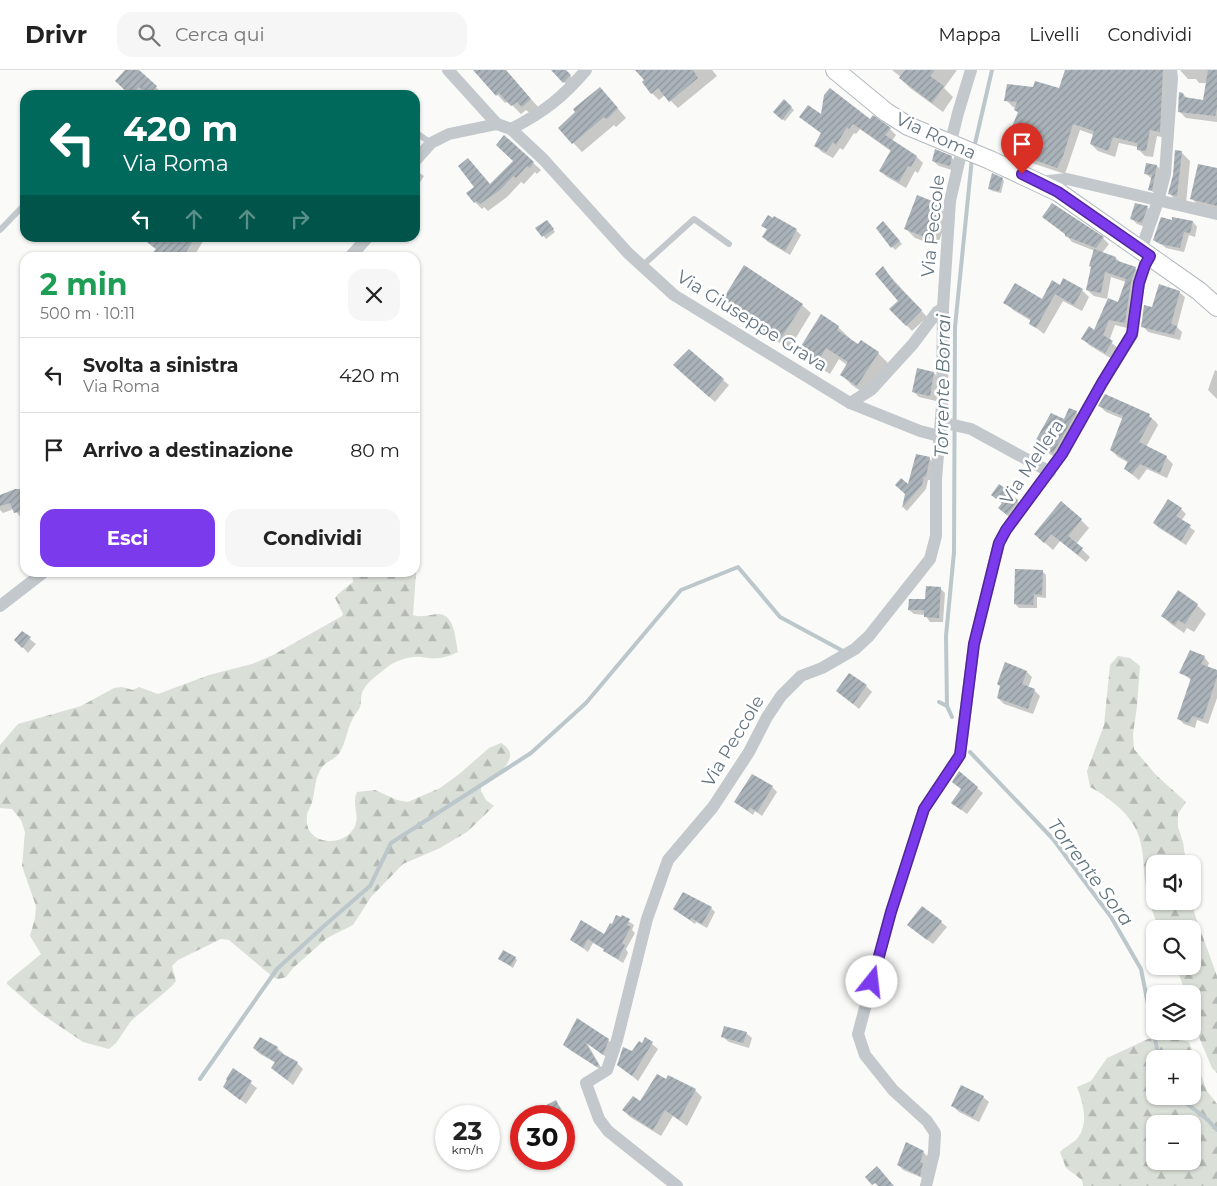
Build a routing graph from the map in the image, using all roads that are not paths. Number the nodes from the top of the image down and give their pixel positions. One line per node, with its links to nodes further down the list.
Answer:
1 (448, 70): 6 (street)
2 (586, 70): 7 (street)
3 (835, 70): 10 (main road, Via Roma)
4 (971, 70): 10 (street, Via Peccole)
5 (1171, 70): 13 (street, Via Mellera)
6 (497, 124): 7 (street, Via Giuseppe Grava); 9 (street)
7 (511, 130): 21 (street, Via Giuseppe Grava)
8 (420, 135): 9 (lane)
9 (431, 143): 11 (street)
10 (960, 148): 12 (main road, Via Roma); 23 (street, Via Peccole)
11 (420, 155)
12 (1038, 182): 13 (street); 20 (main road, Via Roma)
13 (1158, 202): 15 (street); 20 (street, Via Mellera)
14 (20, 209): 16 (lane)
15 (1217, 214)
16 (0, 230)
17 (363, 242): 19 (street)
18 (729, 244): 21 (lane)
19 (354, 252)
20 (1145, 253): 22 (main road, Via Roma); 27 (street, Via Mellera)
21 (642, 266): 24 (street, Via Giuseppe Grava)
22 (1217, 307)
23 (942, 308): 24 (street); 25 (street, Via Peccole)
24 (850, 403): 26 (street, Via Giuseppe Grava)
25 (946, 422): 26 (street, Via Peccole); 27 (street)
26 (939, 436): 30 (street, Via Peccole)
27 (1050, 472): 31 (street, Via Mellera)
28 (38, 577): 29 (street)
29 (0, 606)
30 (677, 1186)
31 (926, 1186)

